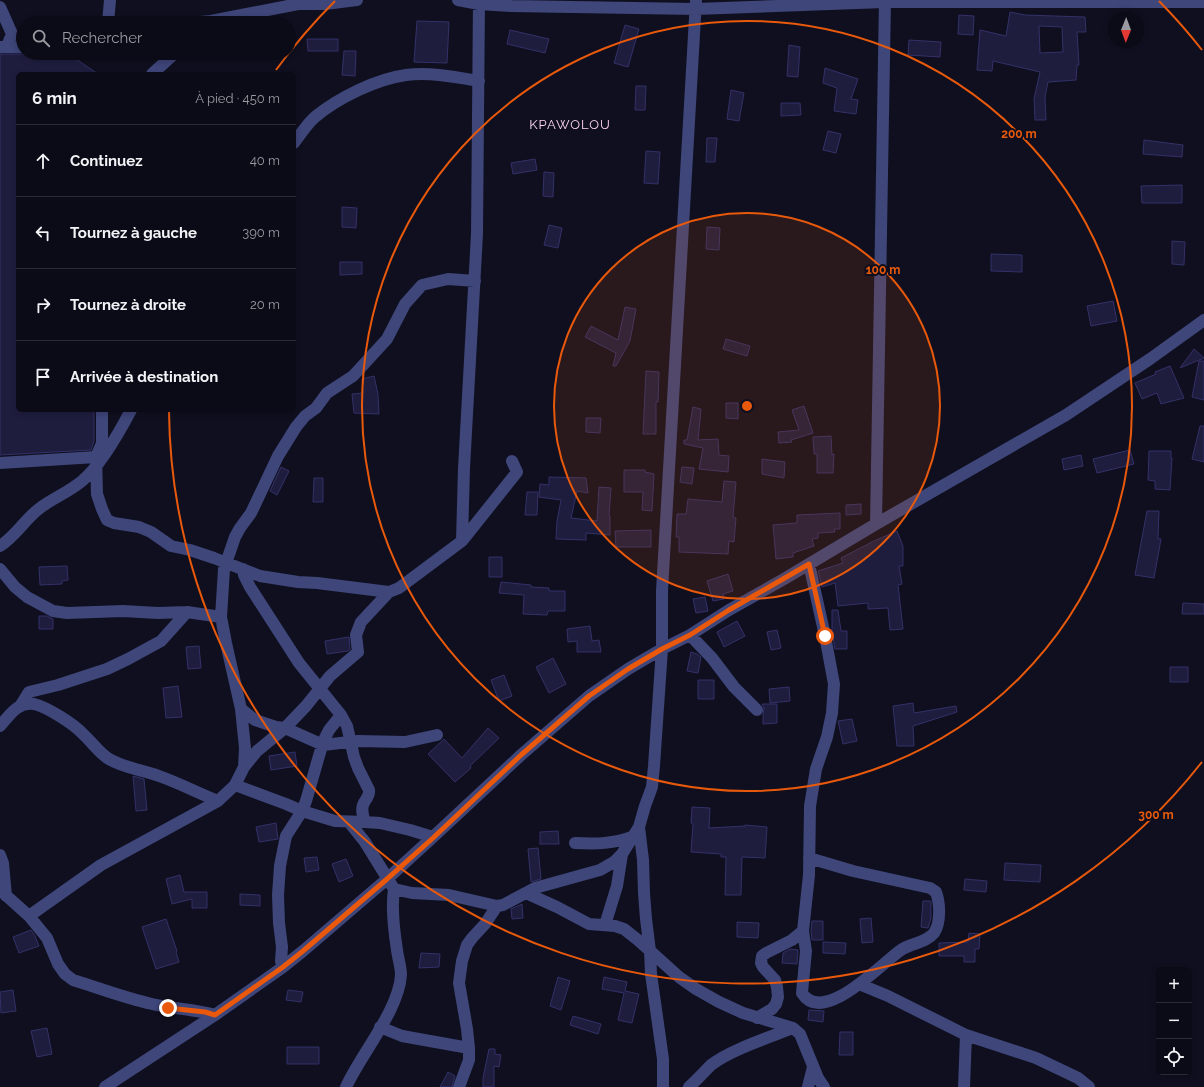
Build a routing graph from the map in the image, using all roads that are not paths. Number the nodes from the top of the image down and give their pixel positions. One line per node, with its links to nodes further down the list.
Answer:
1 (110, 0): 10 (street)
2 (357, 0): 11 (street)
3 (458, 0): 6 (street)
4 (885, 1): 5 (street); 8 (street); 25 (street)
5 (1104, 1): 7 (street)
6 (479, 2): 8 (street); 16 (street)
7 (1204, 2)
8 (696, 4): 36 (street)
9 (0, 7): 12 (street)
10 (109, 16)
11 (239, 16)
12 (4, 46): 13 (street)
13 (16, 47)
14 (167, 60): 15 (street)
15 (154, 72)
16 (479, 81): 17 (street); 18 (street)
17 (296, 140)
18 (474, 281): 26 (street); 28 (street)
19 (1204, 320): 25 (street)
20 (102, 412): 22 (street)
21 (130, 412): 22 (street)
22 (96, 461): 24 (street); 27 (street); 28 (street)
23 (512, 461): 26 (street)
24 (0, 463)
25 (876, 524): 29 (street)
26 (462, 541): 32 (street)
27 (0, 546)
28 (226, 562): 31 (street); 34 (street)
29 (809, 564): 35 (street); 58 (street)
30 (0, 569): 33 (street)
31 (243, 569): 32 (street); 37 (street)
32 (389, 592): 37 (street)
33 (188, 612): 34 (street); 38 (street)
34 (221, 616): 39 (street)
35 (690, 635): 36 (street); 40 (street)
36 (662, 649): 53 (street); 54 (street)
37 (320, 688): 41 (street); 43 (street)
38 (21, 705): 42 (street); 49 (street)
39 (241, 709): 43 (street); 47 (street)
40 (756, 710)
41 (341, 715): 45 (street); 46 (street)
42 (0, 726)
43 (284, 728): 46 (street); 47 (street)
44 (437, 735): 45 (street)
45 (352, 742): 46 (street); 52 (street)
46 (323, 745): 50 (street)
47 (244, 767): 48 (street)
48 (234, 785): 49 (street); 50 (street)
49 (218, 801): 64 (street)
50 (302, 811): 51 (street); 68 (street)
51 (349, 822): 52 (street); 59 (street)
52 (365, 822): 54 (street)
53 (636, 831): 55 (street); 56 (street); 67 (street)
54 (433, 838): 59 (street)
55 (575, 843)
56 (622, 854): 61 (street); 65 (street)
57 (0, 855): 62 (street)
58 (810, 858): 66 (street); 69 (street)
59 (387, 879): 60 (street); 68 (street)
60 (394, 889): 63 (street); 72 (street)
61 (526, 892): 63 (street); 65 (street)
62 (3, 893): 64 (street)
63 (497, 906): 75 (street)
64 (29, 916): 70 (street)
65 (604, 925): 67 (street)
66 (803, 932): 69 (street); 71 (street)
67 (650, 951): 71 (street); 80 (street)
68 (283, 967): 70 (street)
69 (859, 984): 74 (street)
70 (215, 1015): 77 (street)
71 (757, 1018): 73 (street)
72 (380, 1027): 75 (street); 78 (street)
73 (793, 1028): 76 (street); 81 (street)
74 (966, 1036): 84 (street); 85 (street)
75 (469, 1048): 79 (street)
76 (813, 1067): 82 (street); 83 (street)
77 (105, 1087)
78 (346, 1087)
79 (459, 1087)
80 (663, 1087)
81 (689, 1087)
82 (808, 1087)
83 (824, 1087)
84 (964, 1087)
85 (1089, 1087)

